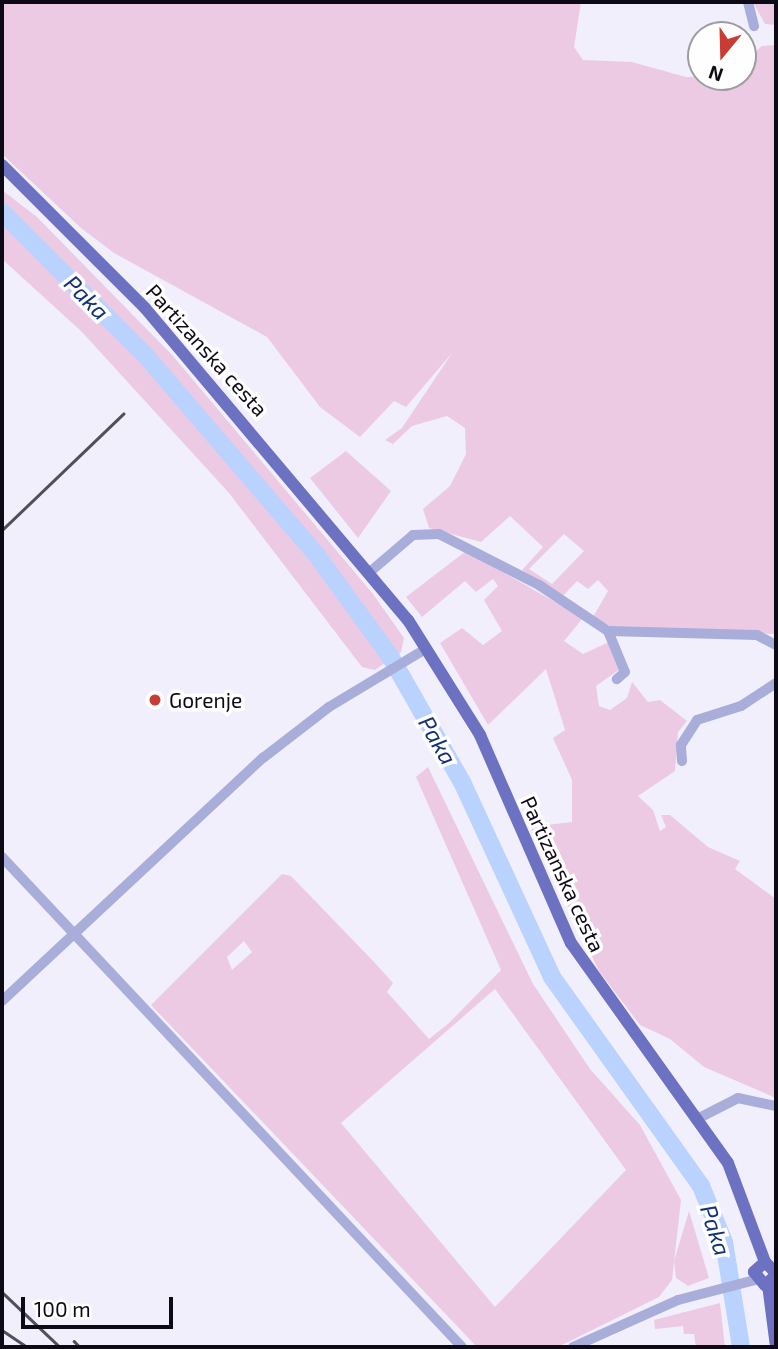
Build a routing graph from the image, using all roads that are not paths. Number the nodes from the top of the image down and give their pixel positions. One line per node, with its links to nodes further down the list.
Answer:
1 (748, 2): 2 (street)
2 (753, 21)
3 (2, 165): 4 (main road, Partizanska cesta)
4 (371, 571): 5 (street); 7 (main road, Partizanska cesta)
5 (608, 631): 6 (street); 8 (street)
6 (776, 645)
7 (427, 648): 12 (street); 15 (main road, Partizanska cesta)
8 (617, 679)
9 (776, 683): 10 (street)
10 (682, 761)
11 (2, 857): 12 (street)
12 (74, 932): 13 (street); 19 (street)
13 (2, 1001)
14 (776, 1107): 15 (street)
15 (699, 1118): 16 (main road, Partizanska cesta)
16 (765, 1262): 17 (main road); 18 (main road)
17 (775, 1275): 18 (main road); 21 (main road)
18 (749, 1281): 20 (street)
19 (462, 1347)
20 (573, 1347)
21 (776, 1347)

